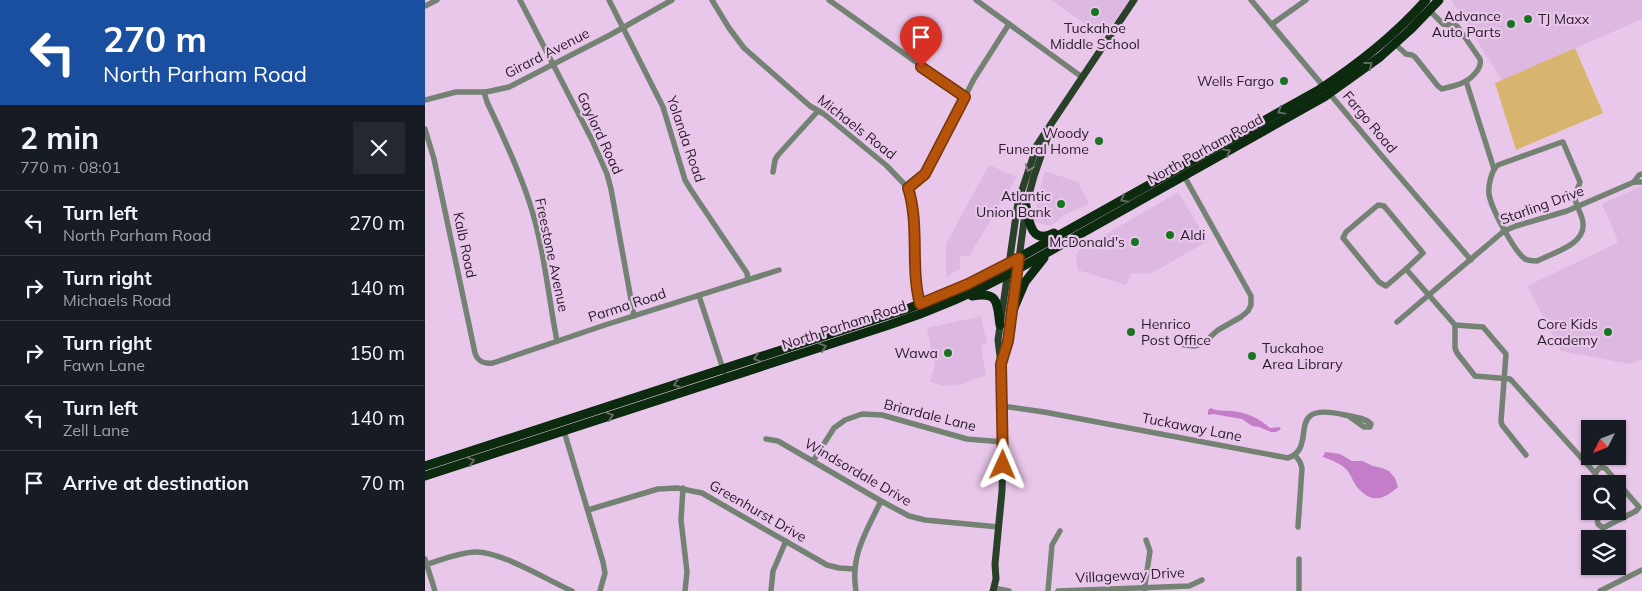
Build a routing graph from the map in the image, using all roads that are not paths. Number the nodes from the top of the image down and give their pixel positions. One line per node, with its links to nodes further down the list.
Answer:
1 (437, 0): 13 (street)
2 (520, 0): 18 (street, Gaylord Road)
3 (609, 0): 16 (street, Yolanda Road)
4 (672, 0): 16 (street, Girard Avenue)
5 (712, 0): 25 (street, Michaels Road)
6 (829, 0): 23 (street)
7 (976, 0): 14 (street)
8 (1134, 0): 19 (main road)
9 (1251, 0): 15 (street, Fargo Road)
10 (1306, 0): 15 (street)
11 (1439, 0): 12 (highway, North Parham Road)
12 (1426, 5): 17 (highway, North Parham Road); 20 (street); 21 (highway, North Parham Road)
13 (425, 6)
14 (1009, 24): 19 (street); 23 (street)
15 (1272, 24): 21 (street, Fargo Road)
16 (624, 28): 18 (street, Girard Avenue); 47 (street, Yolanda Road)
17 (1395, 44): 20 (street); 21 (highway, North Parham Road, one-way to 17)
18 (554, 64): 22 (street, Girard Avenue); 53 (street, Gaylord Road)
19 (1083, 77): 26 (main road)
20 (1466, 81): 28 (street)
21 (1326, 90): 30 (highway, North Parham Road); 41 (street, Fargo Road)
22 (484, 92): 24 (street, Girard Avenue); 57 (street, Freestone Avenue)
23 (965, 97): 34 (street)
24 (425, 100)
25 (818, 111): 29 (street); 34 (street, Michaels Road)
26 (1051, 125): 35 (main road); 42 (main road, one-way to 42)
27 (425, 129): 59 (street, Kalb Road)
28 (1494, 169): 36 (street); 38 (street)
29 (773, 172)
30 (1182, 172): 37 (highway, North Parham Road, one-way to 37); 39 (highway, North Parham Road); 58 (street)
31 (1642, 174): 32 (street, Starling Drive)
32 (1634, 182): 33 (street, Starling Drive); 36 (street, Starling Drive)
33 (1642, 182)
34 (908, 188): 51 (street)
35 (1026, 206): 37 (highway); 40 (main road)
36 (1577, 207): 38 (street, Starling Drive); 38 (street)
37 (1087, 220): 40 (highway, North Parham Road)
38 (1504, 231): 41 (street, Starling Drive)
39 (1051, 251): 45 (highway, North Parham Road); 52 (highway)
40 (1019, 258): 42 (highway, North Parham Road); 45 (main road)
41 (1471, 260): 49 (street, Starling Drive)
42 (1009, 263): 46 (main road); 51 (highway, North Parham Road)
43 (1406, 269): 43 (street); 49 (street)
44 (779, 270): 47 (street, Parma Road)
45 (1018, 270): 46 (highway, North Parham Road); 52 (main road)
46 (1007, 275): 50 (highway, North Parham Road); 55 (main road)
47 (748, 280): 48 (street, Parma Road)
48 (699, 296): 53 (street, Parma Road); 61 (street)
49 (1429, 296): 54 (street, Starling Drive); 56 (street)
50 (962, 297): 51 (highway, North Parham Road); 55 (highway)
51 (921, 309): 61 (highway, North Parham Road, one-way to 61); 62 (highway, North Parham Road, one-way to 51)
52 (1011, 315): 60 (main road)
53 (634, 316): 57 (street, Parma Road)
54 (1397, 322)
55 (1000, 325): 60 (main road)
56 (1455, 325): 63 (street); 63 (street)
57 (557, 341): 59 (street, Parma Road)
58 (1184, 346)
59 (483, 363)
60 (1001, 364): 64 (main road)
61 (723, 369): 62 (street); 66 (highway, North Parham Road, one-way to 66)
62 (727, 378): 66 (highway, North Parham Road, one-way to 62)
63 (1505, 379): 70 (street); 73 (street)
64 (1002, 406): 68 (main road); 69 (street, Tuckaway Lane)
65 (1350, 417): 69 (street)
66 (562, 427): 72 (highway, North Parham Road); 75 (highway, North Parham Road, one-way to 66); 79 (street)
67 (766, 439): 71 (street, Windsordale Drive)
68 (1003, 442): 71 (street, Briardale Lane); 83 (main road)
69 (1295, 455): 84 (street)
70 (1526, 455)
71 (813, 461): 78 (street, Windsordale Drive)
72 (425, 466)
73 (1595, 473): 74 (street)
74 (1611, 475)
75 (425, 476)
76 (683, 488): 79 (street, Greenhurst Drive); 87 (street, Greenhurst Drive); 98 (street)
77 (1626, 492): 80 (street)
78 (881, 502): 83 (street, Windsordale Drive); 90 (street)
79 (588, 510): 97 (street)
80 (1626, 516)
81 (1597, 520): 82 (street)
82 (1619, 520)
83 (999, 527): 94 (main road)
84 (1298, 527)
85 (1060, 531): 102 (street)
86 (1146, 540): 93 (street)
87 (786, 541): 90 (street, Greenhurst Drive); 99 (street)
88 (1299, 559): 104 (street)
89 (426, 563): 95 (street); 96 (street)
90 (855, 569): 100 (street)
91 (1642, 570): 105 (street)
92 (1202, 580): 93 (street, Villageway Drive)
93 (1144, 589): 103 (street, Villageway Drive)
94 (994, 590): 101 (street)
95 (435, 591)
96 (572, 591)
97 (600, 591)
98 (685, 591)
99 (771, 591)
100 (857, 591)
101 (1009, 591)
102 (1048, 591)
103 (1059, 591)
104 (1299, 591)
105 (1600, 591)

